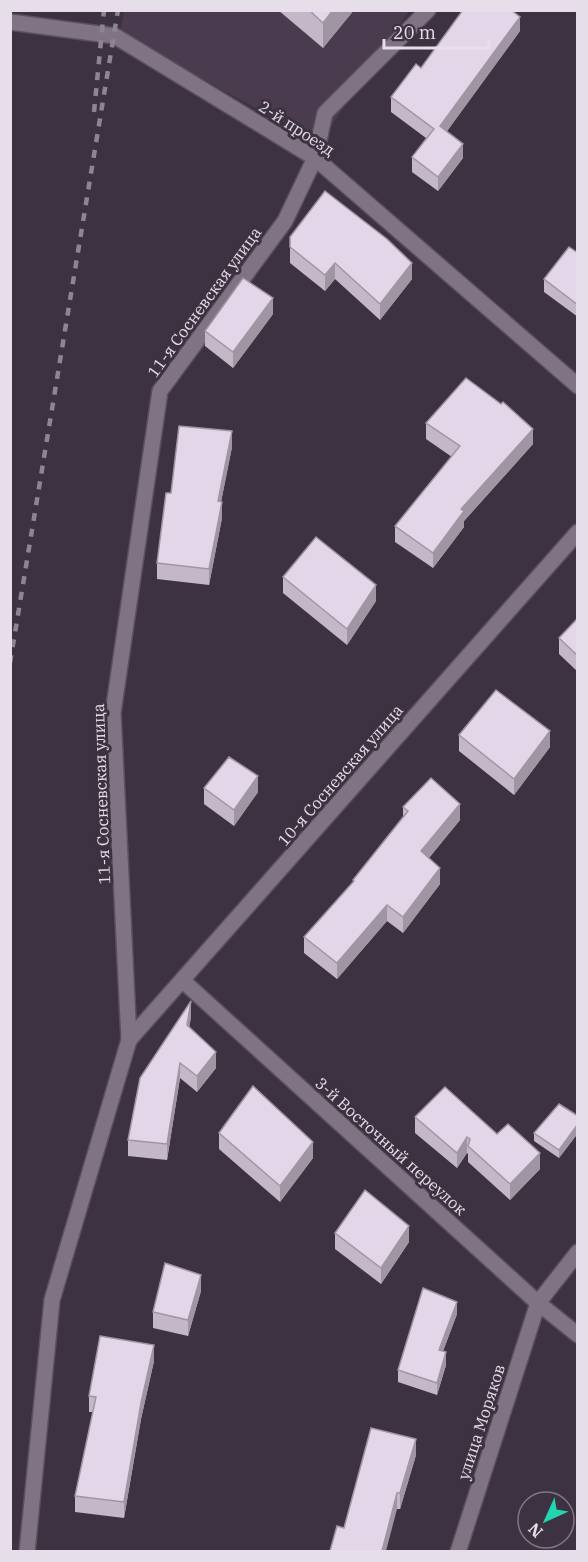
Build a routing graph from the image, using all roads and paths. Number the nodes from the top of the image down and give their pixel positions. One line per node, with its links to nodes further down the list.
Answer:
1 (428, 10): 3 (street, 11-я Сосневская улица)
2 (10, 22): 3 (street, 2-й проезд)
3 (310, 155): 4 (street, 2-й проезд); 7 (street, 11-я Сосневская улица)
4 (578, 386)
5 (578, 532): 6 (street, 10-я Сосневская улица)
6 (183, 981): 7 (street, 10-я Сосневская улица); 9 (street, 3-й Восточный переулок)
7 (129, 1040): 11 (street, 11-я Сосневская улица)
8 (578, 1252): 9 (street)
9 (538, 1303): 10 (street, 3-й Восточный переулок); 12 (street, улица Моряков)
10 (578, 1335)
11 (27, 1551)
12 (458, 1551)

